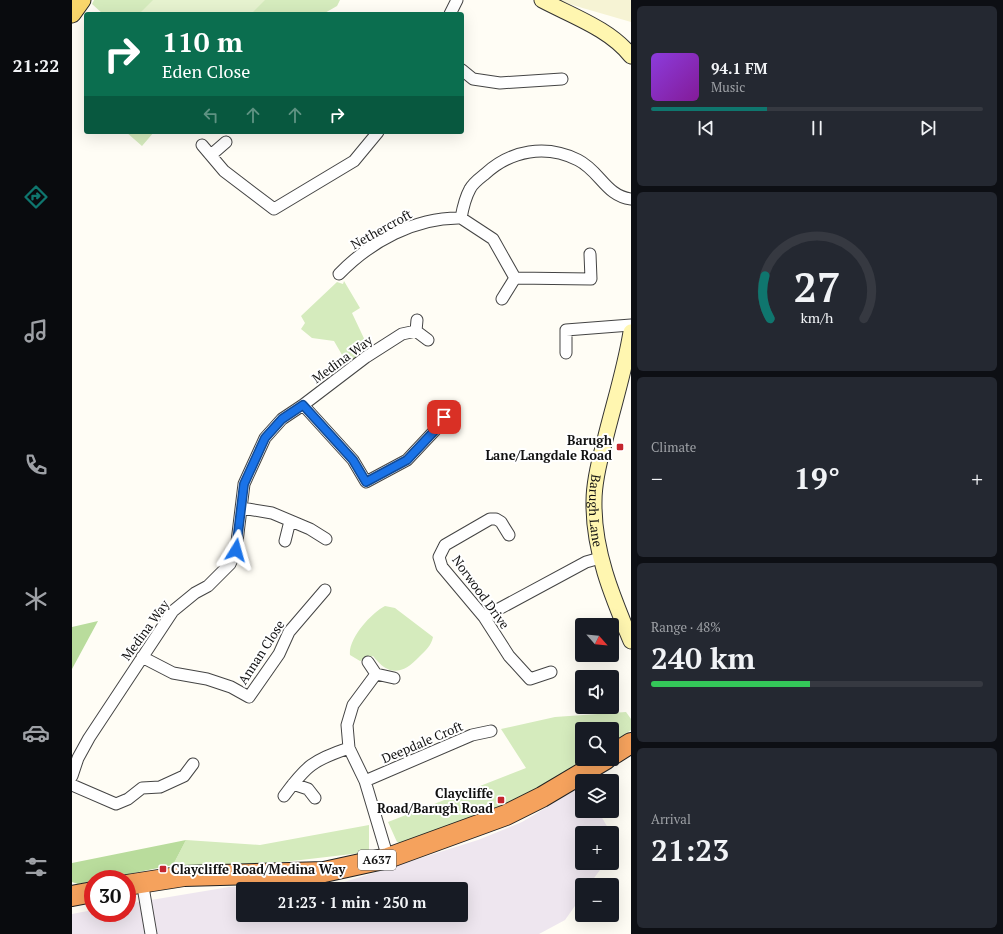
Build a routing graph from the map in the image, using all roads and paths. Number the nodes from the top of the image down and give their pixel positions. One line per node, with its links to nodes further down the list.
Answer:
1 (82, 0): 5 (main road)
2 (457, 0): 4 (street)
3 (542, 0): 6 (main road)
4 (451, 12)
5 (72, 14)
6 (631, 56)
7 (464, 72): 8 (street)
8 (562, 79)
9 (376, 134): 12 (street)
10 (226, 142): 12 (street)
11 (202, 145): 12 (street)
12 (211, 155)
13 (631, 199): 14 (street)
14 (461, 218): 16 (street, Nethercroft); 17 (street)
15 (590, 254): 17 (street)
16 (339, 274)
17 (515, 278): 18 (street)
18 (502, 299)
19 (417, 320): 21 (street)
20 (631, 325): 24 (street)
21 (416, 331): 23 (street); 25 (street, Medina Way)
22 (631, 332): 32 (main road, Barugh Lane)
23 (428, 340)
24 (566, 353)
25 (303, 405): 26 (street); 27 (street, Medina Way)
26 (451, 407)
27 (242, 508): 28 (street); 36 (street, Medina Way)
28 (290, 521): 30 (street); 31 (street)
29 (509, 535): 34 (street, Norwood Drive)
30 (326, 540)
31 (285, 541)
32 (600, 558): 34 (street); 35 (main road, Barugh Lane)
33 (325, 590): 36 (street, Annan Close)
34 (484, 617): 38 (street, Norwood Drive)
35 (631, 641)
36 (142, 657): 47 (street, Medina Way)
37 (368, 662): 39 (street)
38 (551, 672)
39 (376, 674): 40 (street); 43 (street)
40 (394, 678)
41 (491, 731): 48 (street, Deepdale Croft)
42 (631, 743): 44 (highway)
43 (349, 748): 48 (street); 49 (street)
44 (619, 751)
45 (193, 764): 50 (street)
46 (594, 766): 53 (highway, A637)
47 (72, 776)
48 (365, 781): 53 (street)
49 (293, 784): 51 (street); 52 (street)
50 (72, 785)
51 (284, 796)
52 (315, 798)
53 (388, 858): 54 (highway, A637)
54 (136, 883)
55 (136, 886): 58 (street)
56 (84, 894): 57 (highway)
57 (72, 896)
58 (151, 934)

